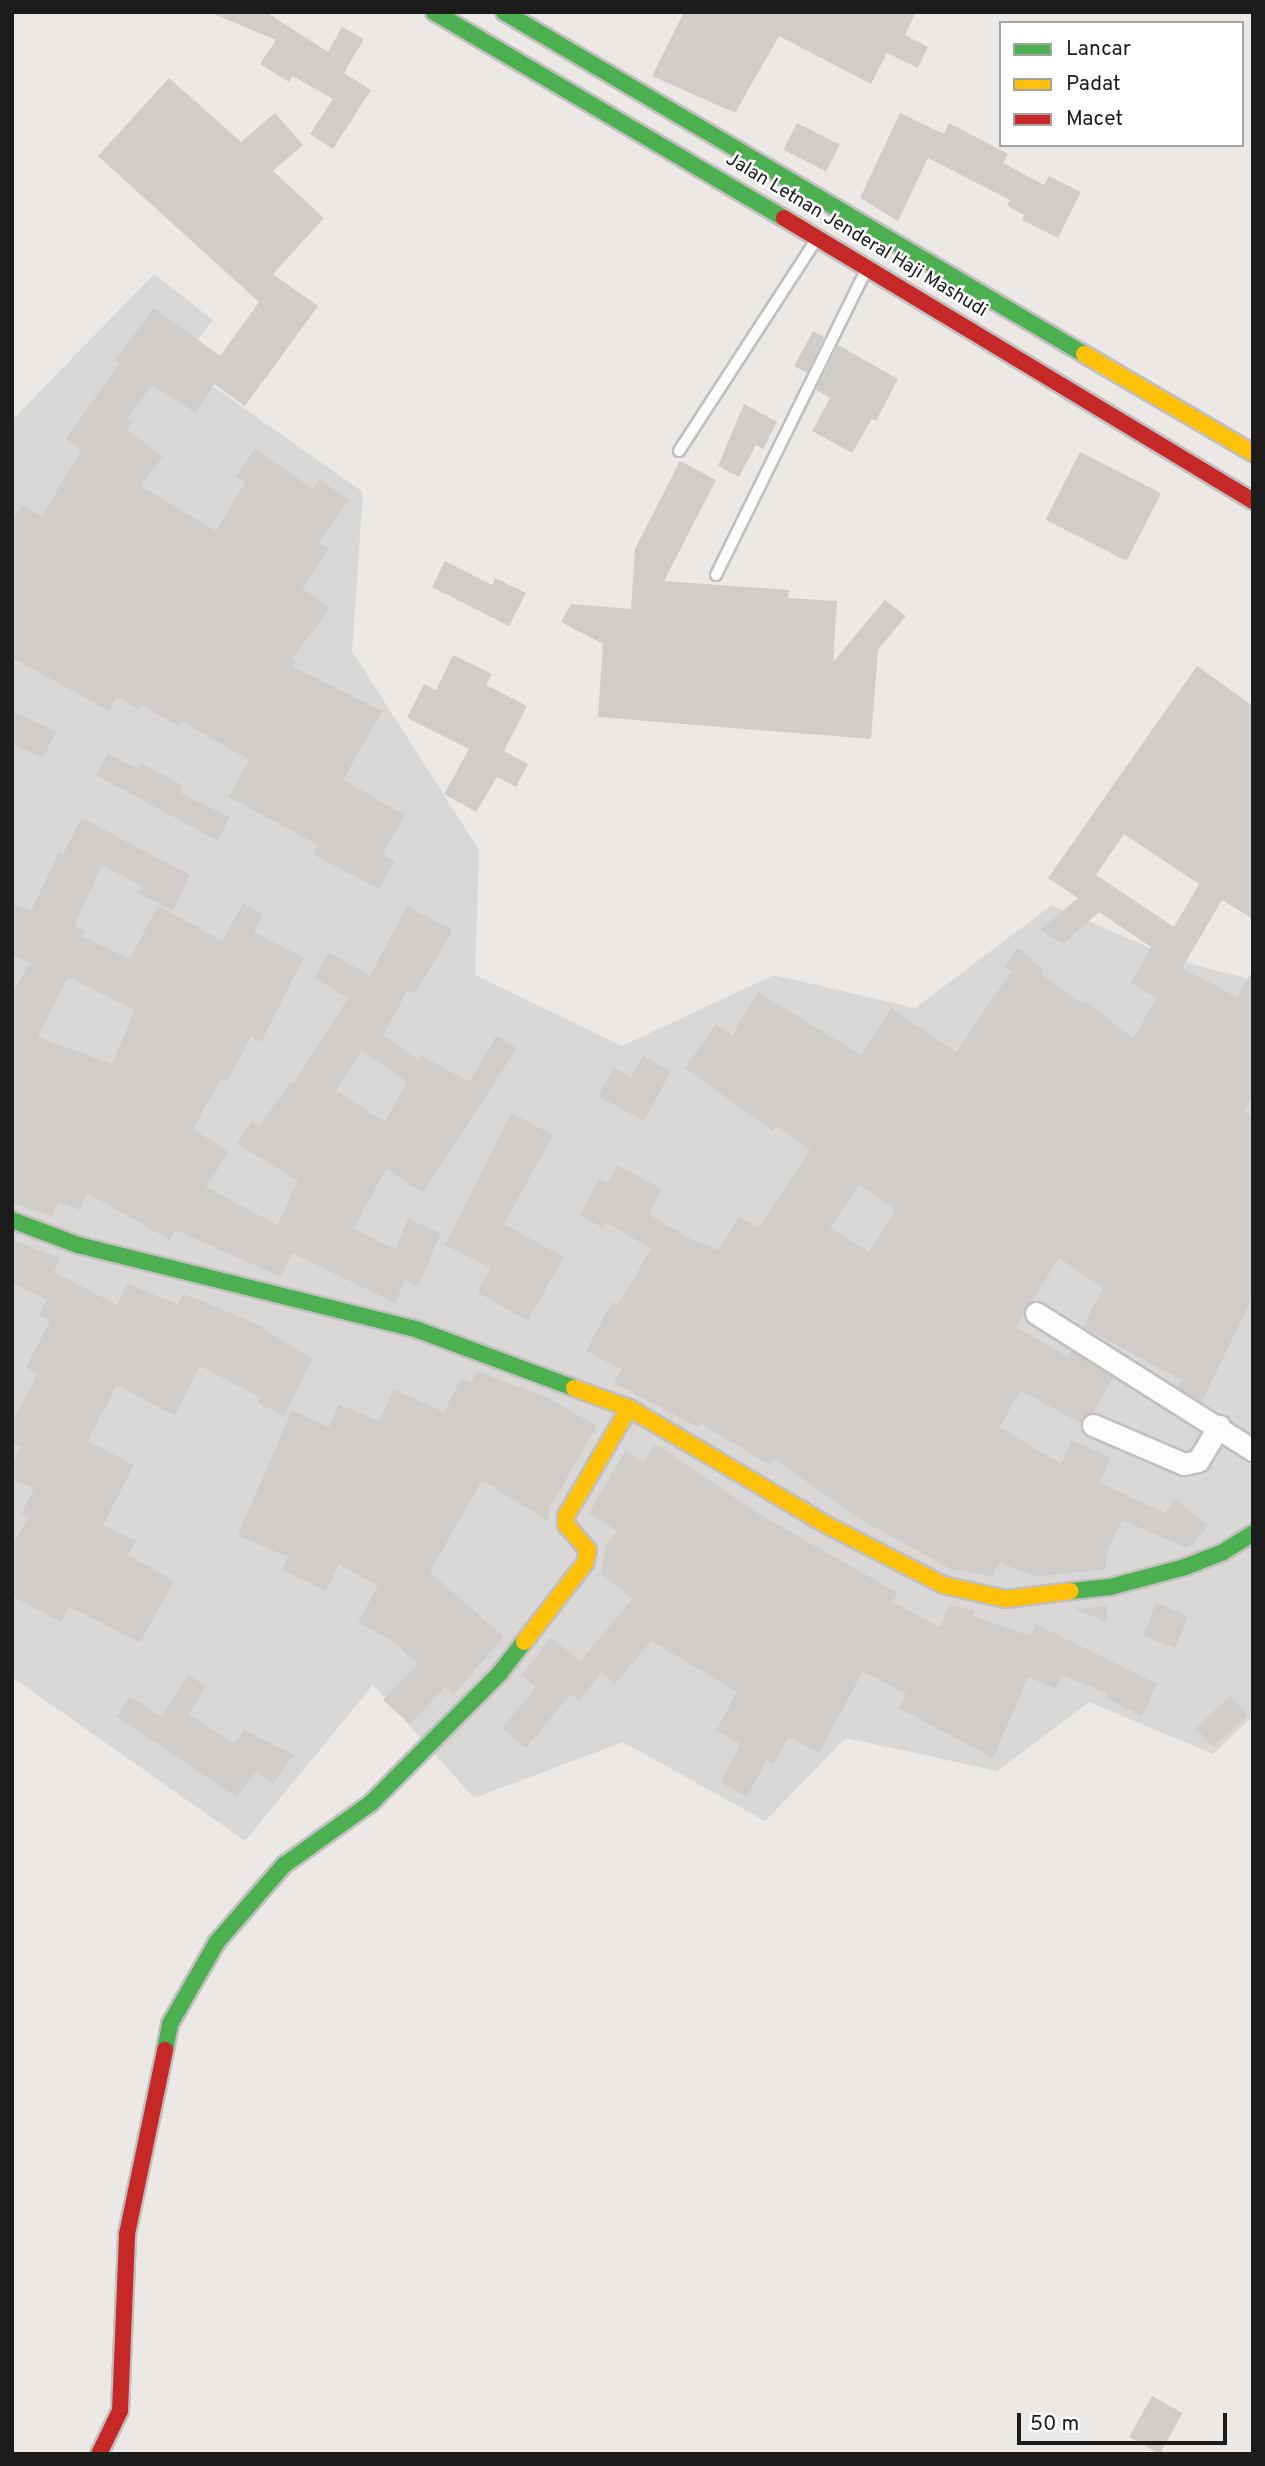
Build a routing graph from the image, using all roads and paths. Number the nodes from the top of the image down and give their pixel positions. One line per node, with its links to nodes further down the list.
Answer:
1 (434, 12): 4 (street, Jalan Letnan Jenderal Haji Mashudi)
2 (504, 12): 3 (street, Jalan Letnan Jenderal Haji Mashudi)
3 (569, 49): 4 (street); 6 (street, Jalan Letnan Jenderal Haji Mashudi)
4 (548, 78): 5 (street, Jalan Letnan Jenderal Haji Mashudi)
5 (817, 237): 7 (street, Jalan Letnan Jenderal Haji Mashudi); 9 (lane)
6 (928, 260): 8 (street); 10 (street, Jalan Letnan Jenderal Haji Mashudi)
7 (867, 268): 8 (street, Jalan Letnan Jenderal Haji Mashudi); 12 (lane)
8 (909, 292): 11 (street, Jalan Letnan Jenderal Haji Mashudi)
9 (679, 451)
10 (1253, 453)
11 (1253, 501)
12 (716, 575)
13 (12, 1220): 15 (street)
14 (1036, 1312): 17 (street)
15 (629, 1408): 19 (street); 20 (street)
16 (1093, 1425): 17 (street)
17 (1219, 1426): 18 (street)
18 (1253, 1450)
19 (1253, 1533)
20 (99, 2454)

